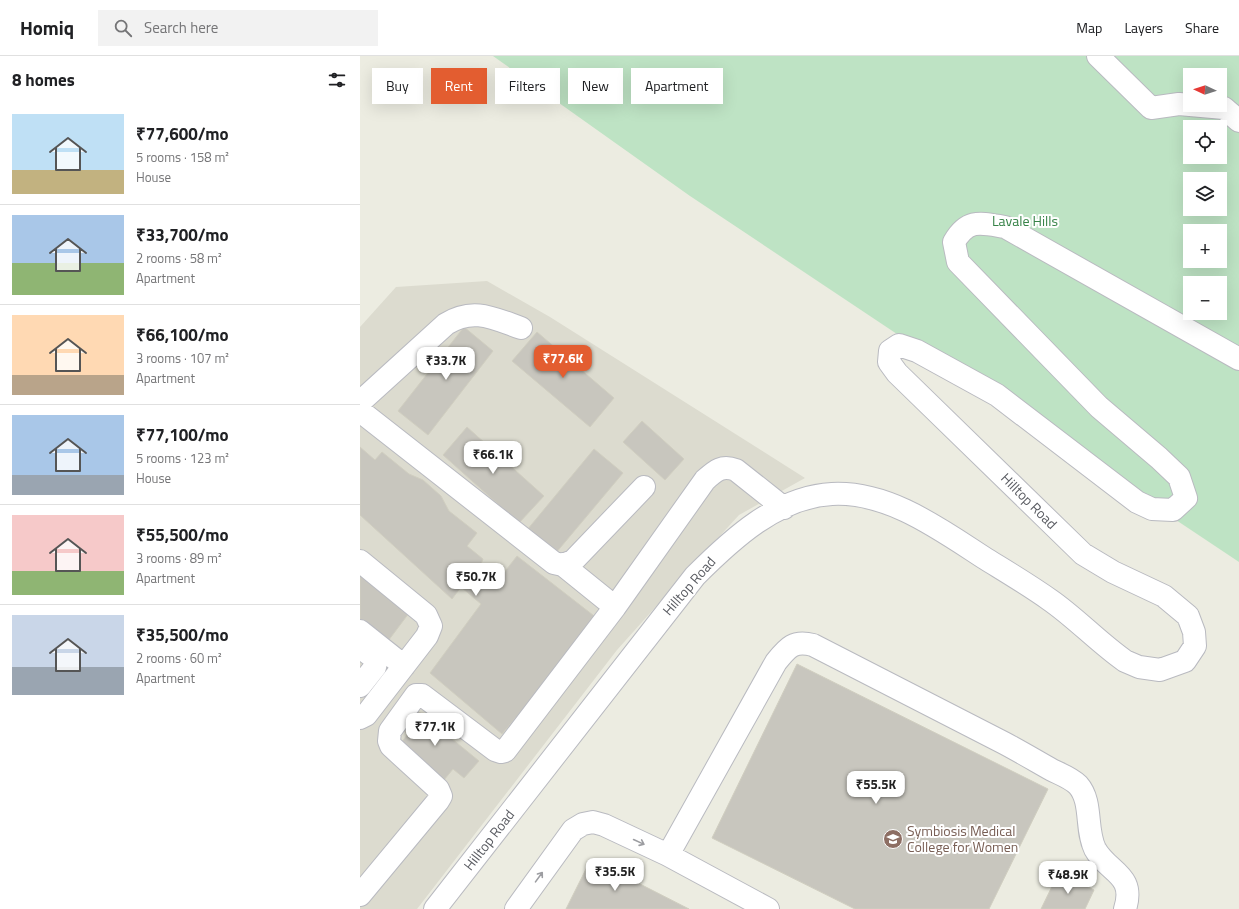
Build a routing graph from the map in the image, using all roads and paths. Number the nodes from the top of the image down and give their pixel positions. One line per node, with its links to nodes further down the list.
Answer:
1 (1098, 56): 2 (lane)
2 (1183, 104)
3 (1227, 111): 4 (lane)
4 (1239, 121)
5 (521, 328): 7 (lane)
6 (1239, 358): 10 (lane, Hilltop Road)
7 (360, 402)
8 (360, 411): 12 (lane)
9 (644, 487): 12 (lane)
10 (784, 508): 13 (lane); 21 (lane, Hilltop Road)
11 (360, 561): 16 (lane)
12 (563, 565): 13 (lane)
13 (615, 608): 20 (lane)
14 (360, 630): 16 (lane)
15 (360, 647): 17 (lane)
16 (404, 666): 18 (lane)
17 (360, 686)
18 (360, 718)
19 (668, 855): 22 (lane, one-way to 19); 23 (lane); 24 (lane)
20 (360, 895)
21 (435, 909)
22 (516, 909)
23 (768, 909)
24 (1125, 909)

